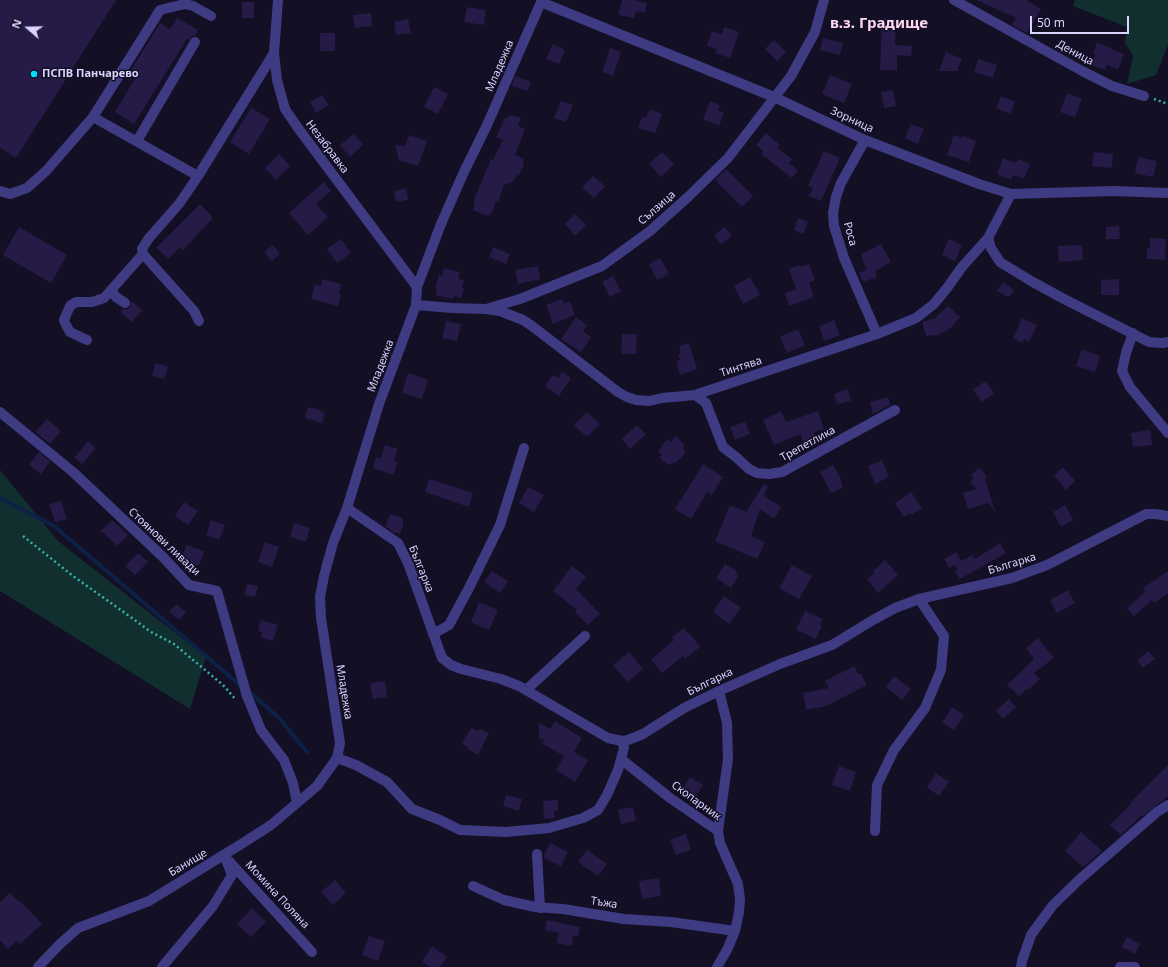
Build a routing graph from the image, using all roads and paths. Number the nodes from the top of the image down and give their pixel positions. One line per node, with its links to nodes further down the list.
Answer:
1 (278, 0): 7 (street, Незабравка)
2 (824, 0): 9 (street, Сълзица)
3 (954, 0): 8 (street, Деница)
4 (541, 1): 9 (street, Зорница); 20 (street, Младежка)
5 (211, 16): 11 (street)
6 (195, 42): 13 (street)
7 (274, 53): 14 (street); 20 (street, Незабравка)
8 (1144, 96): 10 (path)
9 (774, 97): 12 (street, Зорница); 24 (street, Сълзица)
10 (1168, 104)
11 (93, 117): 13 (street); 15 (street)
12 (866, 140): 17 (street, Зорница); 27 (street, Роса)
13 (137, 141): 14 (street)
14 (198, 176): 19 (street)
15 (0, 191)
16 (1168, 193): 17 (street, Зорница)
17 (1011, 194): 18 (street, Тинтява)
18 (988, 238): 26 (street); 27 (street, Тинтява)
19 (143, 254): 21 (street); 25 (street)
20 (417, 286): 23 (street, Младежка)
21 (111, 290): 22 (street); 28 (street)
22 (124, 303)
23 (416, 306): 24 (street, Сълзица); 35 (street, Младежка)
24 (486, 309): 30 (street, Тинтява)
25 (199, 321)
26 (1133, 333): 29 (street); 33 (street)
27 (877, 334): 30 (street, Тинтява)
28 (87, 340)
29 (1168, 342)
30 (695, 394): 31 (street, Трепетлика)
31 (895, 410)
32 (0, 412): 47 (street, Стоянови ливади)
33 (1168, 433)
34 (524, 448): 39 (street)
35 (347, 508): 39 (street, Българка); 45 (street, Младежка)
36 (1168, 516): 38 (street, Българка)
37 (23, 536): 43 (path)
38 (919, 599): 42 (street, Българка); 50 (street)
39 (433, 634): 41 (street, Българка)
40 (584, 636): 41 (street)
41 (526, 690): 44 (street, Българка)
42 (719, 690): 44 (street, Българка); 49 (street)
43 (237, 702)
44 (622, 740): 46 (street)
45 (337, 758): 46 (street); 47 (street, Банище)
46 (621, 759): 49 (street, Скопарник)
47 (296, 803): 52 (street, Банище)
48 (1168, 805): 60 (street)
49 (718, 831): 55 (street, Скопарник)
50 (875, 831)
51 (537, 854): 54 (street)
52 (224, 855): 56 (street, Момина Поляна); 57 (street, Банище); 58 (street)
53 (472, 886): 54 (street, Тъжа)
54 (540, 908): 55 (street, Тъжа)
55 (735, 931): 59 (street, Скопарник)
56 (312, 952)
57 (38, 967)
58 (162, 967)
59 (717, 967)
60 (1021, 967)
61 (1120, 967): 62 (street)
62 (1135, 967)

